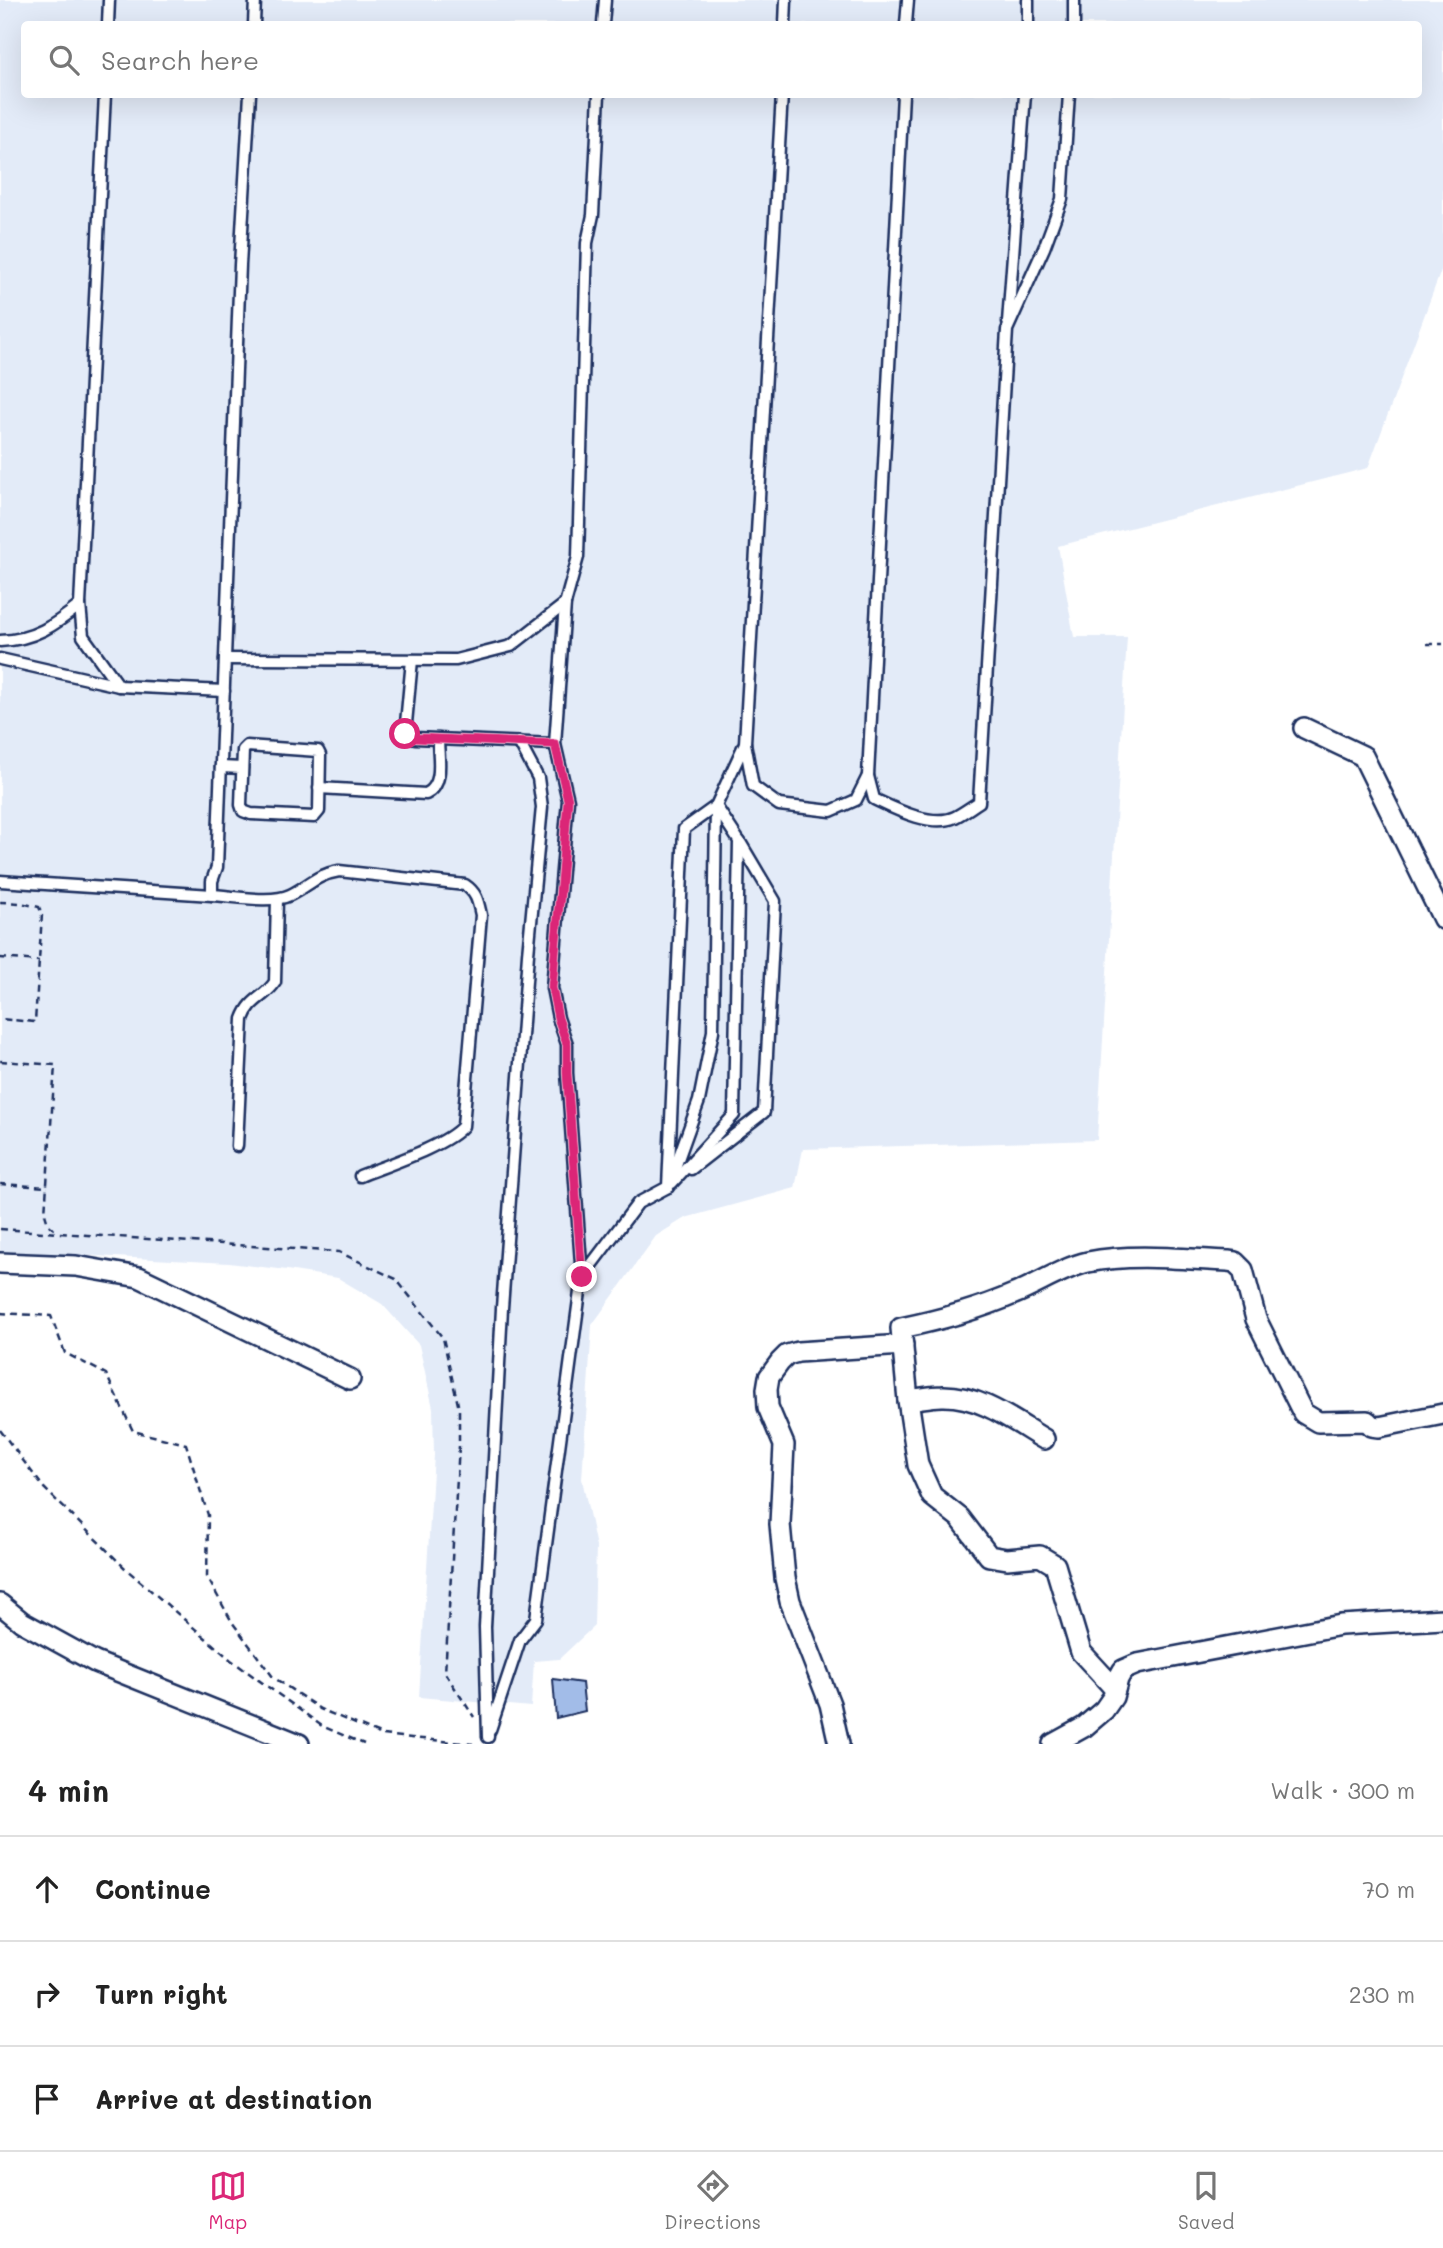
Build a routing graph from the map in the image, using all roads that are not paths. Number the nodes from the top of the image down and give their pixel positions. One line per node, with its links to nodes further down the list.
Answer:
1 (109, 0): 8 (lane)
2 (255, 0): 9 (lane)
3 (605, 0): 10 (lane)
4 (786, 0): 11 (lane)
5 (908, 0): 12 (lane)
6 (1028, 0): 13 (lane)
7 (1074, 0): 14 (lane)
8 (108, 21)
9 (254, 21)
10 (603, 21)
11 (785, 21)
12 (906, 21)
13 (1028, 21)
14 (1074, 21)
15 (104, 98): 23 (lane)
16 (250, 98): 27 (lane)
17 (599, 98): 24 (lane)
18 (782, 98): 34 (lane)
19 (903, 98): 38 (lane)
20 (1025, 98): 22 (lane)
21 (1069, 98): 22 (lane)
22 (1007, 330): 38 (lane)
23 (80, 604): 25 (lane); 29 (lane)
24 (565, 604): 28 (lane); 35 (lane)
25 (0, 641)
26 (0, 659): 29 (lane)
27 (225, 659): 28 (lane); 30 (lane)
28 (412, 660): 32 (lane)
29 (119, 686): 30 (lane)
30 (224, 691): 36 (lane)
31 (1304, 728): 45 (street)
32 (439, 739): 33 (lane); 39 (lane)
33 (519, 742): 35 (lane); 50 (lane)
34 (745, 743): 38 (lane); 40 (lane)
35 (555, 744): 50 (lane)
36 (221, 767): 37 (lane); 43 (lane)
37 (242, 768): 39 (lane); 39 (lane)
38 (868, 776)
39 (319, 788)
40 (716, 806): 41 (lane); 48 (lane); 48 (lane)
41 (740, 841): 48 (lane); 48 (lane)
42 (0, 881): 43 (lane)
43 (212, 895): 44 (lane)
44 (277, 899): 46 (lane); 47 (lane)
45 (1443, 919)
46 (237, 1146)
47 (360, 1177)
48 (668, 1187): 50 (lane)
49 (0, 1263): 52 (street)
50 (582, 1277)
51 (903, 1345): 53 (street); 54 (street); 60 (street)
52 (350, 1379)
53 (908, 1400): 55 (street); 58 (street)
54 (1443, 1414)
55 (1044, 1439)
56 (0, 1604): 59 (street)
57 (1443, 1619): 58 (street)
58 (1115, 1689): 61 (street)
59 (299, 1744)
60 (839, 1744)
61 (1053, 1744)

